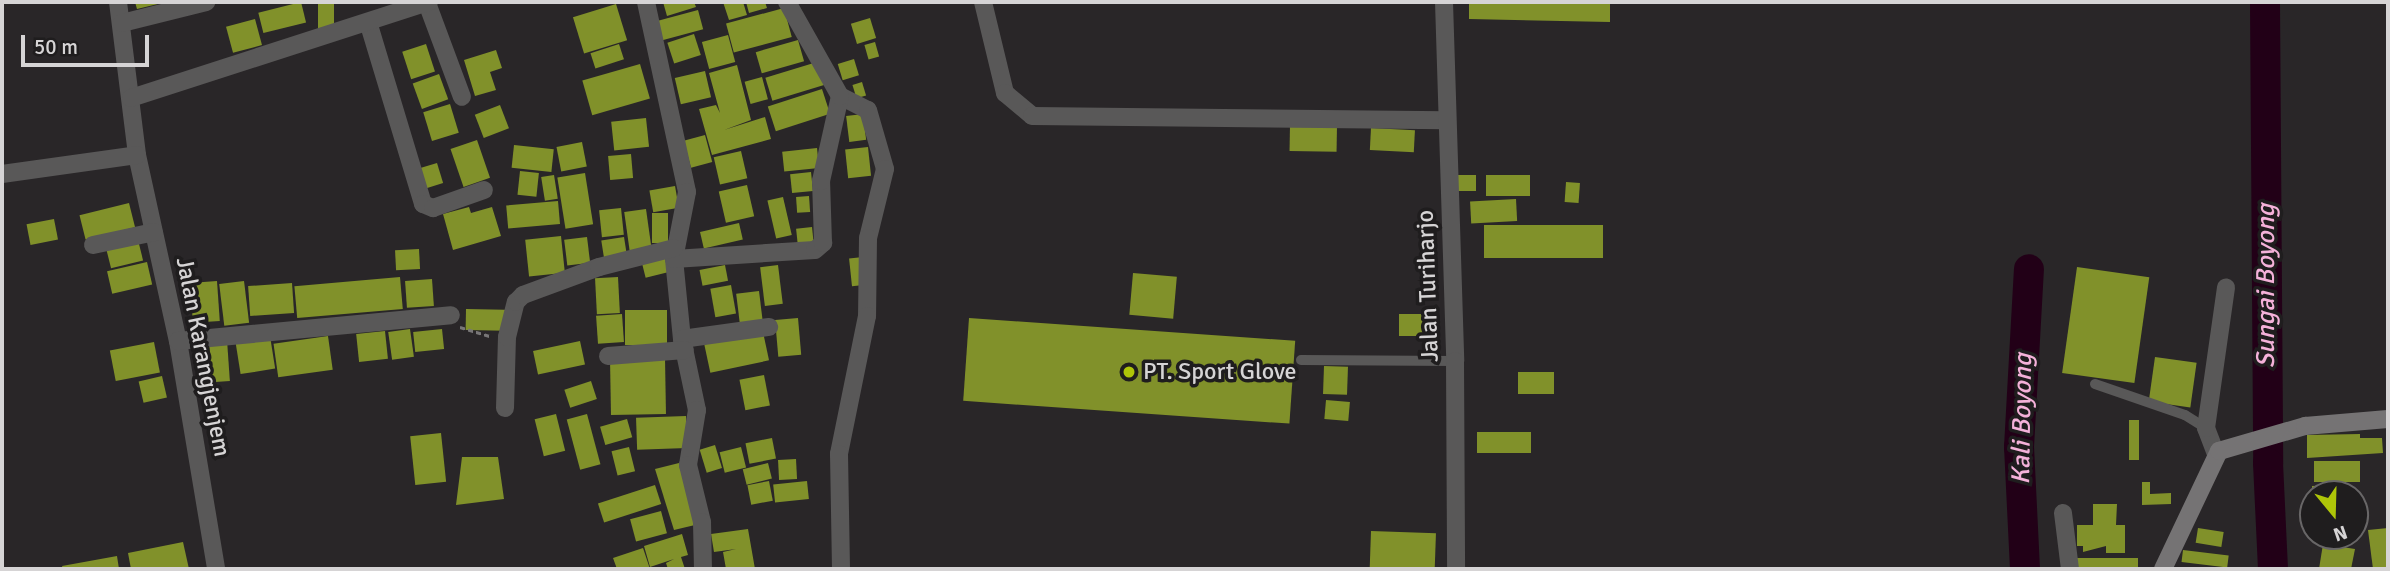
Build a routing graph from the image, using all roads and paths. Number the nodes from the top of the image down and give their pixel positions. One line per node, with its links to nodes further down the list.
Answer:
1 (118, 2): 8 (street, Jalan Karangjenjem)
2 (206, 2): 8 (street)
3 (428, 2): 9 (street); 11 (street)
4 (646, 2): 19 (street)
5 (787, 2): 10 (street)
6 (983, 2): 13 (street)
7 (1444, 2): 13 (street, Jalan Turiharjo)
8 (121, 23): 12 (street, Jalan Karangjenjem)
9 (369, 25): 12 (street); 16 (street)
10 (840, 96): 19 (street); 37 (street)
11 (462, 97)
12 (131, 98): 14 (street, Jalan Karangjenjem)
13 (1446, 120): 28 (street, Jalan Turiharjo)
14 (136, 155): 15 (street); 17 (street, Jalan Karangjenjem)
15 (2, 174)
16 (484, 190)
17 (153, 232): 18 (street); 24 (street, Jalan Karangjenjem)
18 (93, 245)
19 (674, 254): 23 (street); 25 (street)
20 (2226, 287): 32 (street)
21 (451, 314): 23 (path); 24 (street)
22 (769, 327): 25 (street)
23 (507, 337): 30 (street)
24 (178, 341): 35 (street, Jalan Karangjenjem)
25 (684, 344): 26 (street); 36 (street)
26 (608, 356)
27 (1301, 360): 28 (lane)
28 (1455, 361): 38 (street, Jalan Turiharjo)
29 (2095, 384): 32 (lane)
30 (505, 408)
31 (2388, 419): 33 (main road)
32 (2206, 428): 33 (street)
33 (2217, 454): 40 (main road)
34 (2063, 513): 39 (street)
35 (216, 569)
36 (703, 569)
37 (841, 569)
38 (1456, 569)
39 (2070, 569)
40 (2163, 569)

